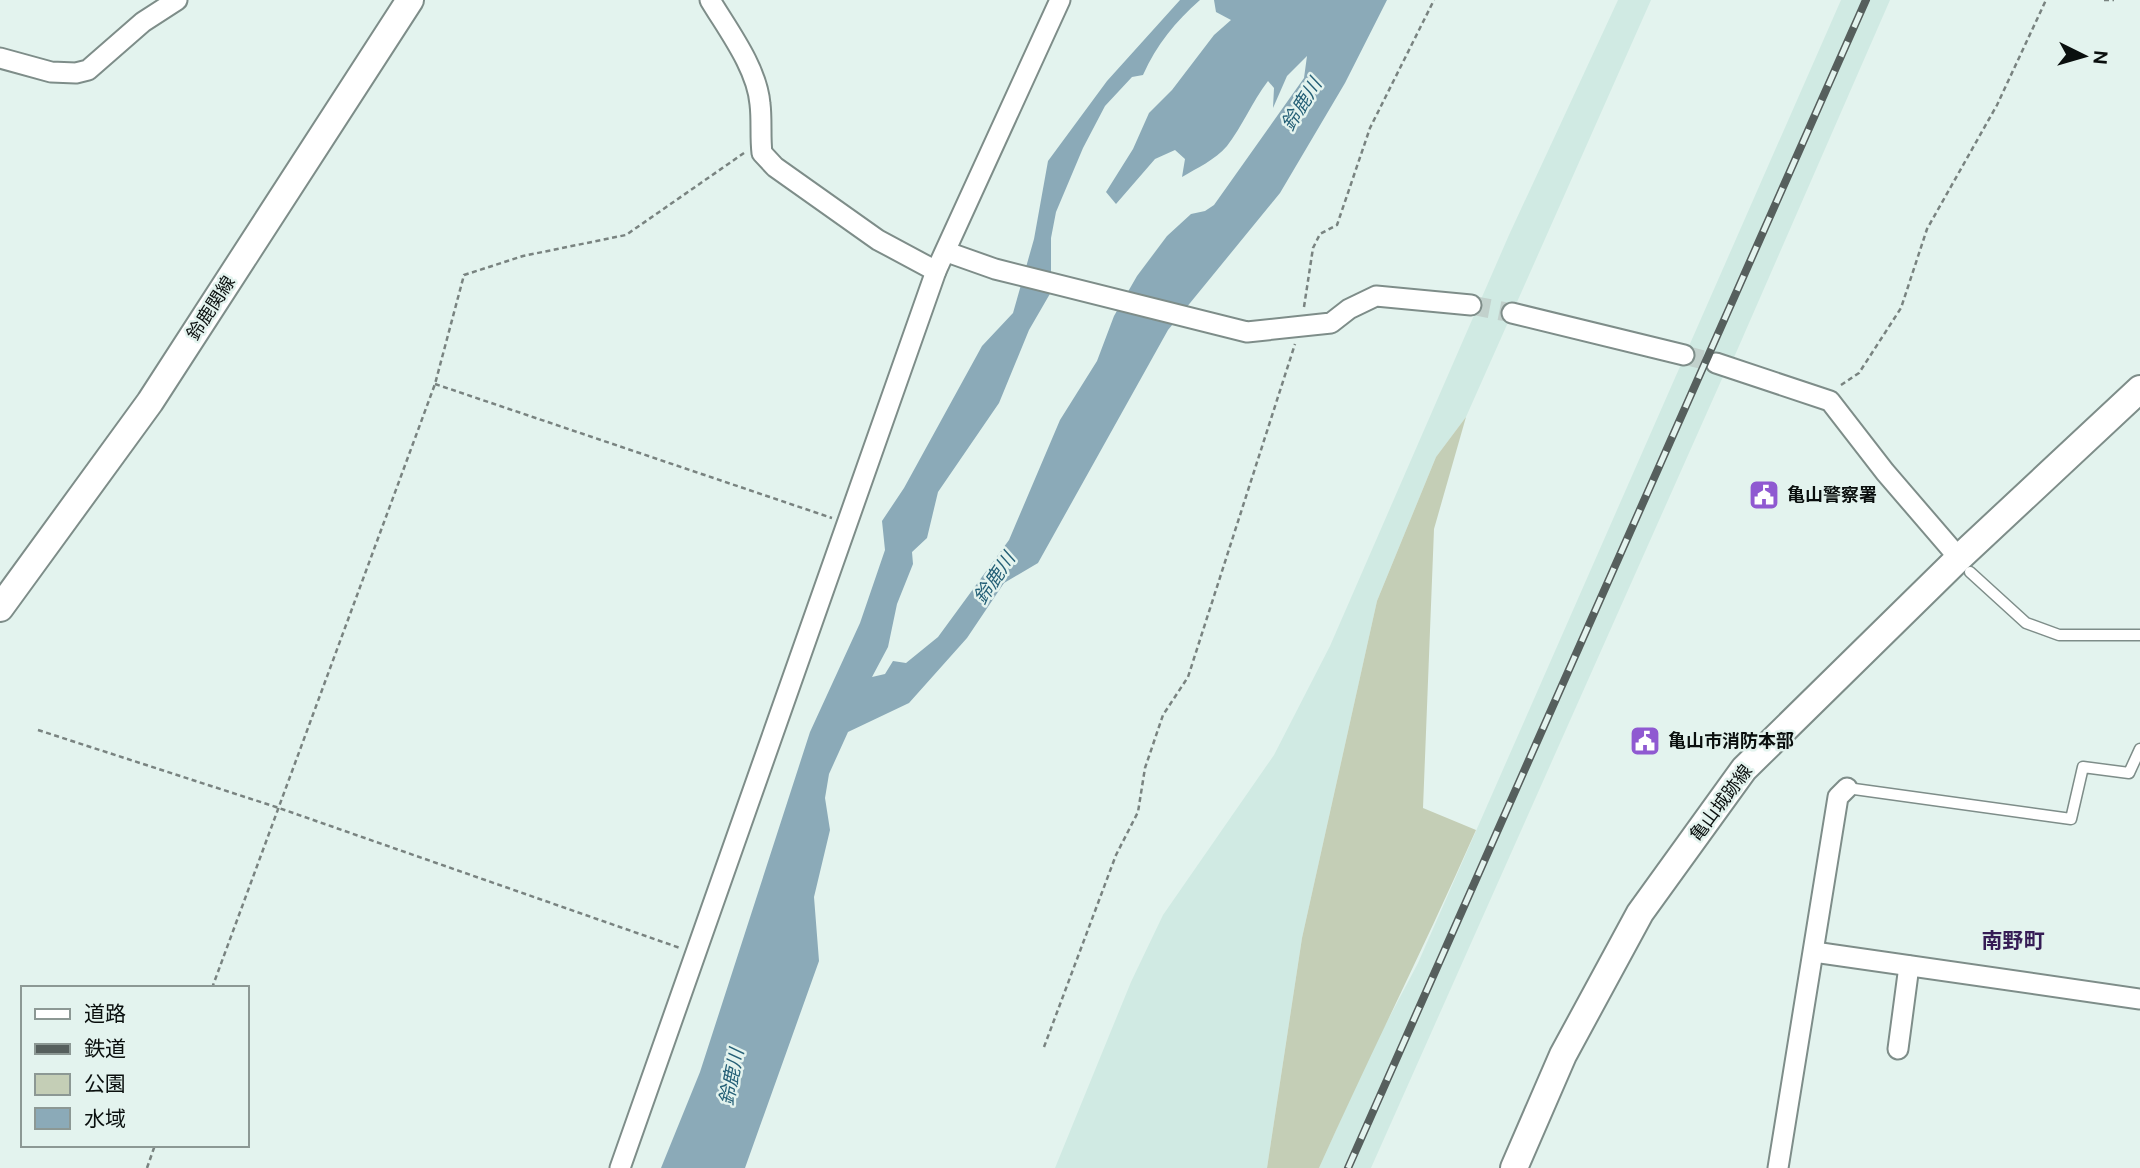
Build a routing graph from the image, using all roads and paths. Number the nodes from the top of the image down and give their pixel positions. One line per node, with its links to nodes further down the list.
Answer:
1 (177, 0): 9 (street)
2 (410, 0): 23 (main road, 鈴鹿関線)
3 (710, 0): 10 (street)
4 (1060, 0): 11 (street)
5 (1434, 0): 15 (path)
6 (2046, 0): 20 (path)
7 (2104, 0): 8 (path)
8 (2114, 0)
9 (0, 58)
10 (760, 141): 12 (street); 18 (path)
11 (955, 256): 12 (street); 15 (street)
12 (936, 271): 21 (street)
13 (1471, 305): 15 (street)
14 (1512, 313): 16 (street)
15 (1300, 327): 34 (path)
16 (1684, 355)
17 (1716, 363): 20 (street)
18 (435, 384): 21 (path); 28 (path)
19 (2140, 389): 22 (main road, 亀山城跡線)
20 (1830, 401): 22 (street)
21 (845, 522): 30 (street)
22 (1965, 565): 24 (lane); 39 (main road, 亀山城跡線)
23 (0, 608)
24 (2140, 635)
25 (38, 730): 28 (path)
26 (2140, 749): 27 (lane)
27 (1847, 788): 29 (street)
28 (276, 807): 30 (path); 32 (path)
29 (1814, 952): 31 (street); 40 (street)
30 (696, 953): 38 (street)
31 (1909, 966): 33 (street); 35 (street)
32 (213, 986)
33 (2140, 999)
34 (1044, 1047)
35 (1898, 1049)
36 (155, 1147): 37 (path)
37 (147, 1168)
38 (620, 1168)
39 (1514, 1168)
40 (1778, 1168)

